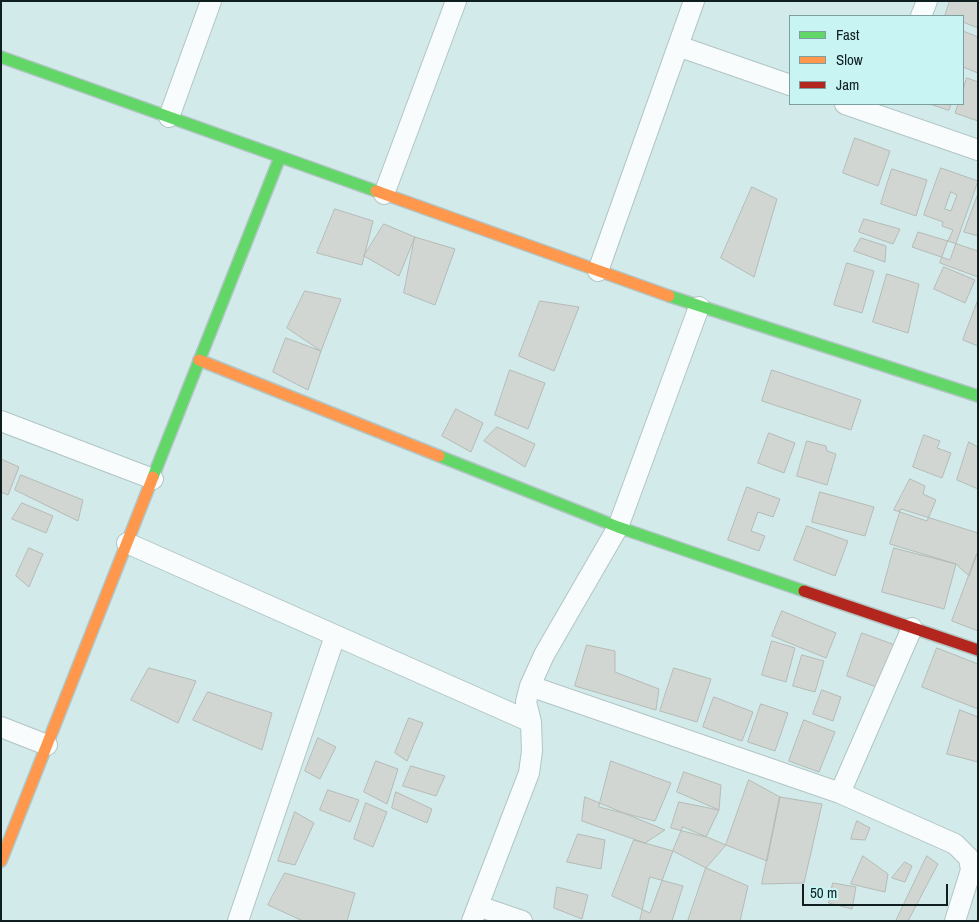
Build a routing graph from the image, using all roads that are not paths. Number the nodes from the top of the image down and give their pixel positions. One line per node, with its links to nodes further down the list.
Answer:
1 (211, 1): 11 (street)
2 (456, 1): 14 (street)
3 (694, 1): 6 (street)
4 (927, 1): 5 (street)
5 (921, 15)
6 (678, 46): 8 (street); 15 (street)
7 (1, 57): 11 (street)
8 (789, 85)
9 (851, 105): 10 (street)
10 (887, 111): 12 (street)
11 (169, 117): 13 (street)
12 (978, 150)
13 (280, 157): 14 (street); 17 (street)
14 (384, 194): 15 (street)
15 (598, 271): 16 (street)
16 (699, 307): 18 (street); 21 (street)
17 (199, 360): 20 (street); 21 (street)
18 (978, 396)
19 (1, 421): 20 (street)
20 (152, 478): 22 (street)
21 (618, 527): 23 (street); 26 (street)
22 (127, 544): 24 (street); 29 (street)
23 (912, 628): 25 (street); 30 (street)
24 (335, 636): 27 (street); 33 (street)
25 (978, 650)
26 (530, 686): 27 (street); 30 (street)
27 (531, 722): 32 (street)
28 (1, 727): 29 (street)
29 (47, 745): 31 (street)
30 (840, 793): 35 (street)
31 (1, 861)
32 (475, 913): 34 (street)
33 (238, 921)
34 (522, 921)
35 (955, 921)

